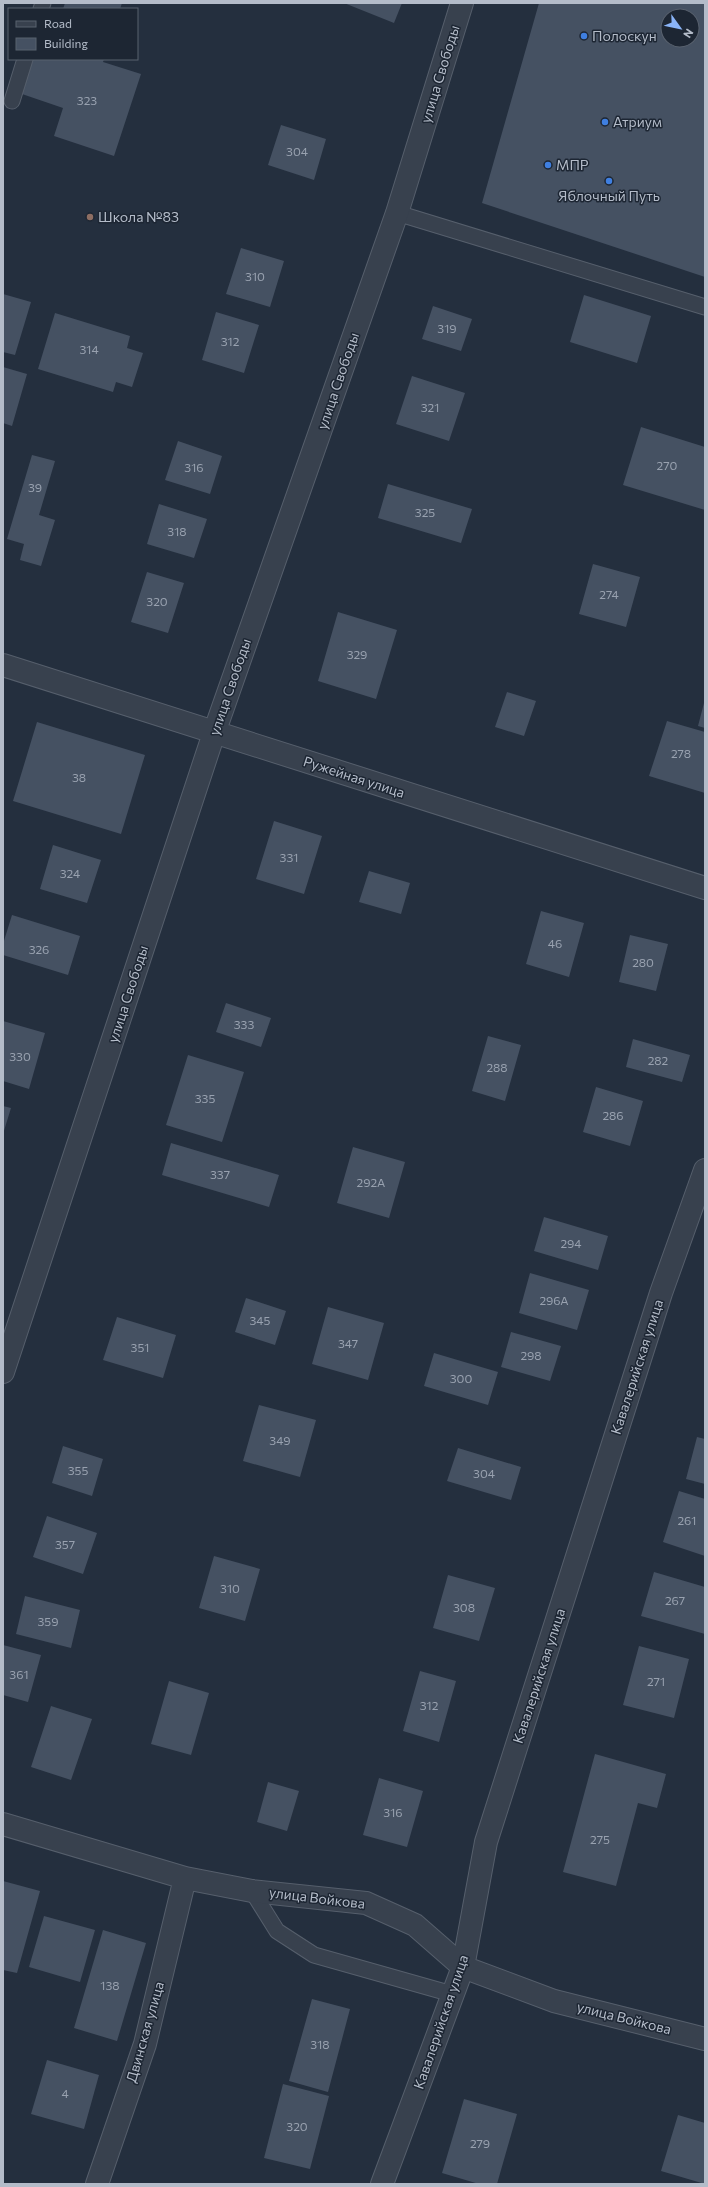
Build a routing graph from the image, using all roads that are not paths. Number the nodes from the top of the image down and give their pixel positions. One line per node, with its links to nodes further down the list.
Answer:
1 (462, 3): 4 (street, улица Свободы)
2 (25, 60): 3 (lane)
3 (12, 101)
4 (397, 213): 5 (lane); 7 (street, улица Свободы)
5 (705, 307)
6 (3, 665): 7 (street, Ружейная улица)
7 (214, 733): 8 (street, Ружейная улица); 10 (street, улица Свободы)
8 (705, 888)
9 (705, 1170): 14 (street, Кавалерийская улица)
10 (3, 1372)
11 (3, 1824): 12 (street, улица Войкова)
12 (185, 1878): 13 (street, улица Войкова); 17 (street, Двинская улица)
13 (252, 1890): 14 (street, улица Войкова); 15 (lane)
14 (462, 1967): 15 (street, Кавалерийская улица); 16 (street, улица Войкова)
15 (452, 1994): 18 (street, Кавалерийская улица)
16 (705, 2039)
17 (97, 2184)
18 (382, 2184)

